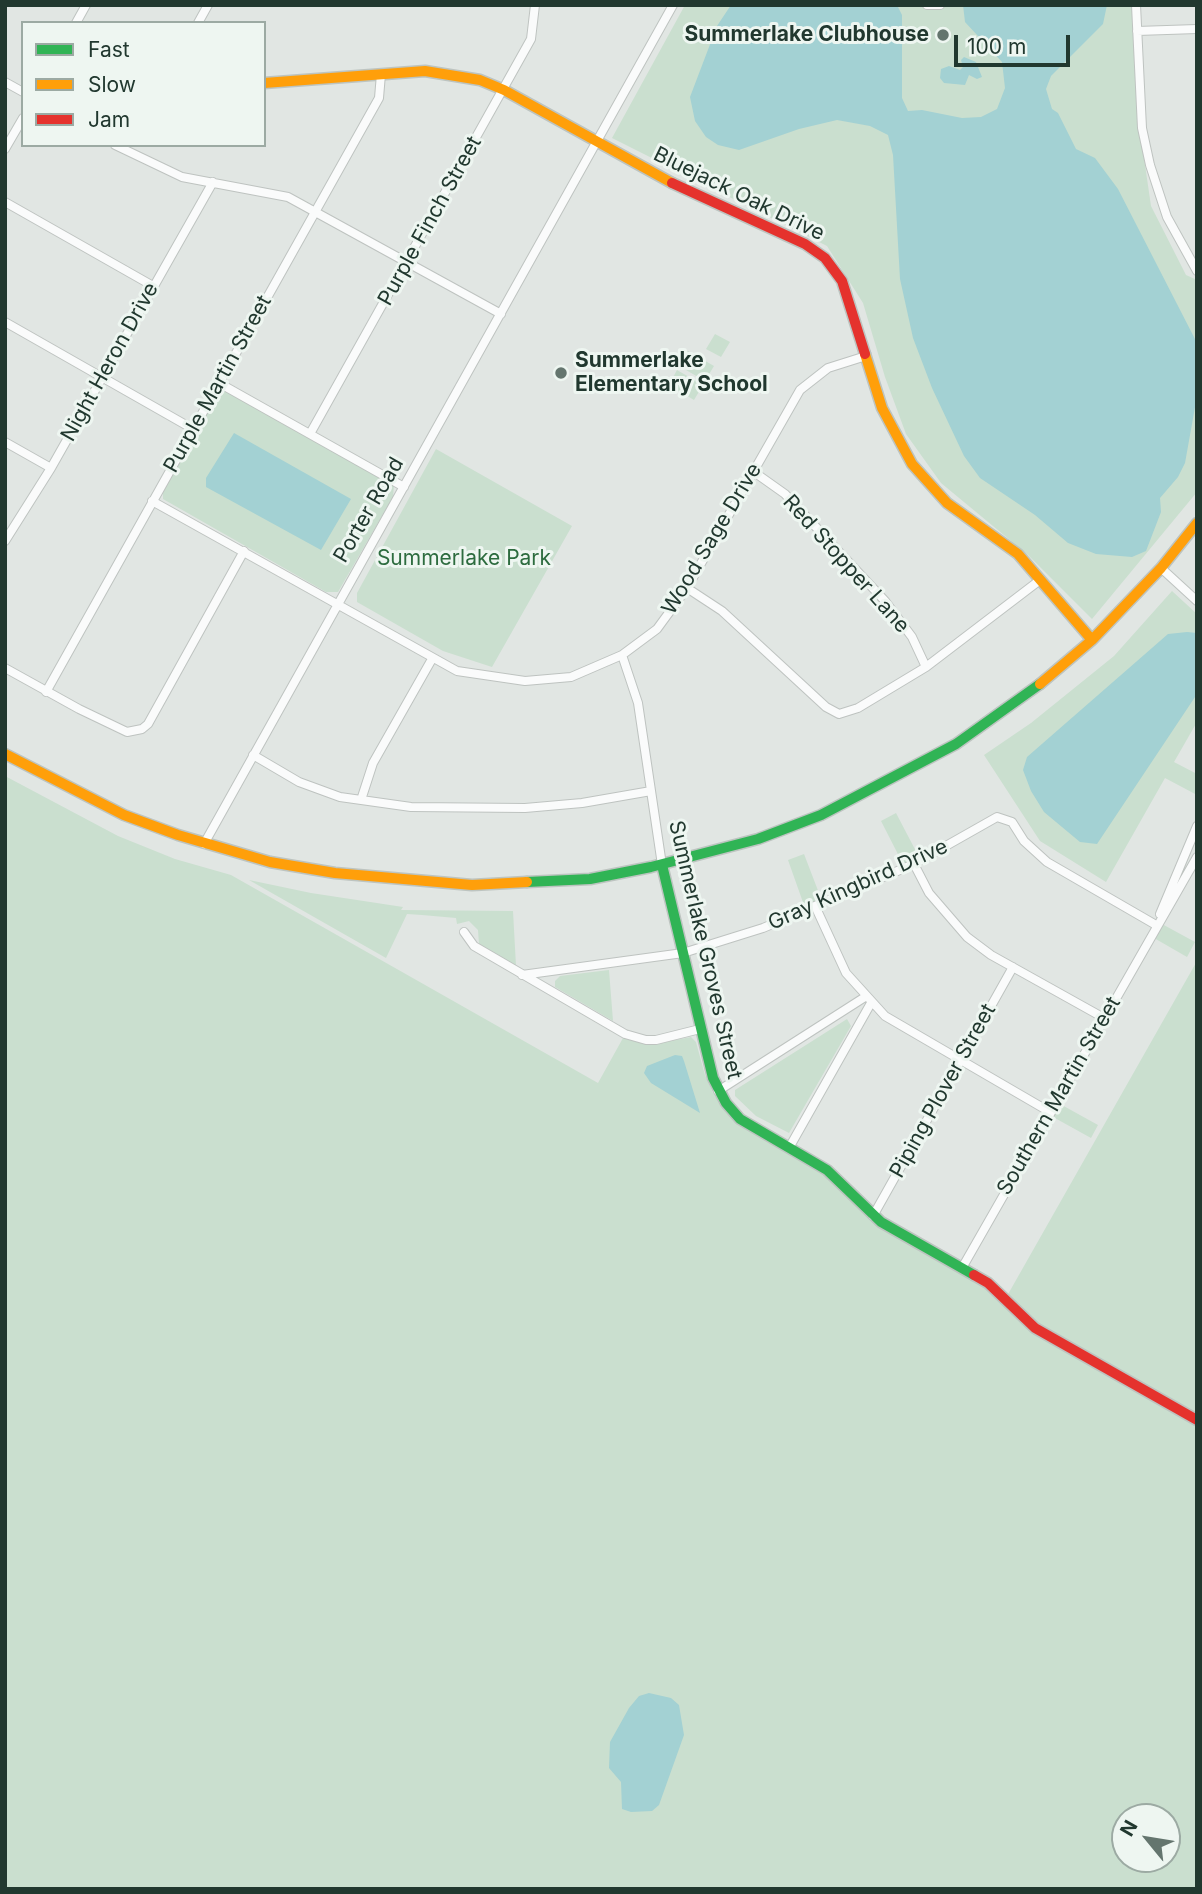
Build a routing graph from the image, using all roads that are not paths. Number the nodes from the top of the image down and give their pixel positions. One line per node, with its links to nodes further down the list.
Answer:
1 (86, 5): 8 (street)
2 (208, 5): 9 (street)
3 (536, 5): 15 (street, Purple Finch Street)
4 (673, 5): 18 (street, Porter Road)
5 (927, 5): 6 (street)
6 (940, 5)
7 (1136, 5): 11 (street)
8 (77, 21)
9 (199, 21)
10 (1197, 29): 11 (street)
11 (1138, 31): 25 (street)
12 (381, 74): 14 (street, Bluejack Oak Drive); 15 (street, Bluejack Oak Drive); 23 (street, Purple Martin Street)
13 (5, 82): 16 (street)
14 (266, 83)
15 (503, 90): 18 (street, Bluejack Oak Drive); 24 (street, Purple Finch Street)
16 (21, 91)
17 (21, 121): 20 (street)
18 (596, 143): 27 (street, Porter Road); 29 (street, Bluejack Oak Drive)
19 (128, 148): 21 (street)
20 (5, 149)
21 (213, 182): 23 (street); 26 (street, Night Heron Drive)
22 (5, 202): 26 (street)
23 (316, 210): 24 (street); 31 (street, Purple Martin Street)
24 (407, 261): 27 (street); 33 (street, Purple Finch Street)
25 (1197, 271)
26 (153, 286): 30 (street, Night Heron Drive)
27 (501, 314): 37 (street, Porter Road)
28 (5, 322): 30 (street)
29 (866, 356): 36 (street, Wood Sage Drive); 43 (street, Bluejack Oak Drive)
30 (102, 377): 32 (street); 35 (street, Night Heron Drive)
31 (219, 383): 32 (street, Purple Martin Street); 33 (street)
32 (193, 429): 38 (street, Purple Martin Street)
33 (311, 432): 37 (street)
34 (5, 442): 35 (street)
35 (51, 468): 40 (street, Night Heron Drive)
36 (754, 472): 44 (street, Wood Sage Drive); 50 (street, Red Stopper Lane)
37 (404, 487): 46 (street, Porter Road)
38 (152, 501): 41 (street, Wood Sage Drive); 52 (street, Purple Martin Street)
39 (1197, 523): 42 (street)
40 (5, 541)
41 (244, 551): 46 (street, Wood Sage Drive); 52 (street)
42 (1161, 568): 45 (street); 47 (street)
43 (1041, 580): 47 (street, Bluejack Oak Drive); 50 (street)
44 (687, 588): 48 (street, Wood Sage Drive); 50 (street)
45 (1197, 601)
46 (337, 604): 49 (street, Wood Sage Drive); 54 (street, Porter Road)
47 (1092, 640): 61 (street)
48 (622, 655): 49 (street, Wood Sage Drive); 55 (street, Summerlake Groves Street)
49 (432, 659): 56 (street)
50 (926, 667)
51 (5, 668): 52 (street)
52 (46, 692)
53 (5, 754): 58 (street)
54 (253, 755): 56 (street); 58 (street, Porter Road)
55 (651, 791): 56 (street); 61 (street, Summerlake Groves Street)
56 (361, 800)
57 (1197, 826): 63 (street, Southern Martin Street)
58 (204, 844): 61 (street)
59 (1197, 857): 63 (street, Southern Martin Street)
60 (914, 864): 62 (street, Gray Kingbird Drive); 63 (street, Gray Kingbird Drive); 66 (street)
61 (662, 865): 65 (street, Summerlake Groves Street)
62 (816, 908): 65 (street, Gray Kingbird Drive); 68 (street)
63 (1156, 925): 69 (street, Southern Martin Street)
64 (464, 932): 67 (street)
65 (683, 953): 67 (street, Gray Kingbird Drive); 70 (street, Summerlake Groves Street)
66 (1013, 967): 69 (street); 71 (street, Piping Plover Street)
67 (522, 975): 70 (street)
68 (868, 1000): 71 (street); 72 (street); 74 (street)
69 (1104, 1018): 73 (street, Southern Martin Street)
70 (700, 1029): 72 (street, Summerlake Groves Street)
71 (960, 1062): 73 (street); 75 (street, Piping Plover Street)
72 (718, 1091): 74 (street, Summerlake Groves Street)
73 (1050, 1112): 76 (street, Southern Martin Street)
74 (789, 1148): 75 (street, Summerlake Groves Street)
75 (873, 1216): 76 (street, Summerlake Groves Street)
76 (962, 1268): 77 (street, Summerlake Groves Street)
77 (1197, 1420)

